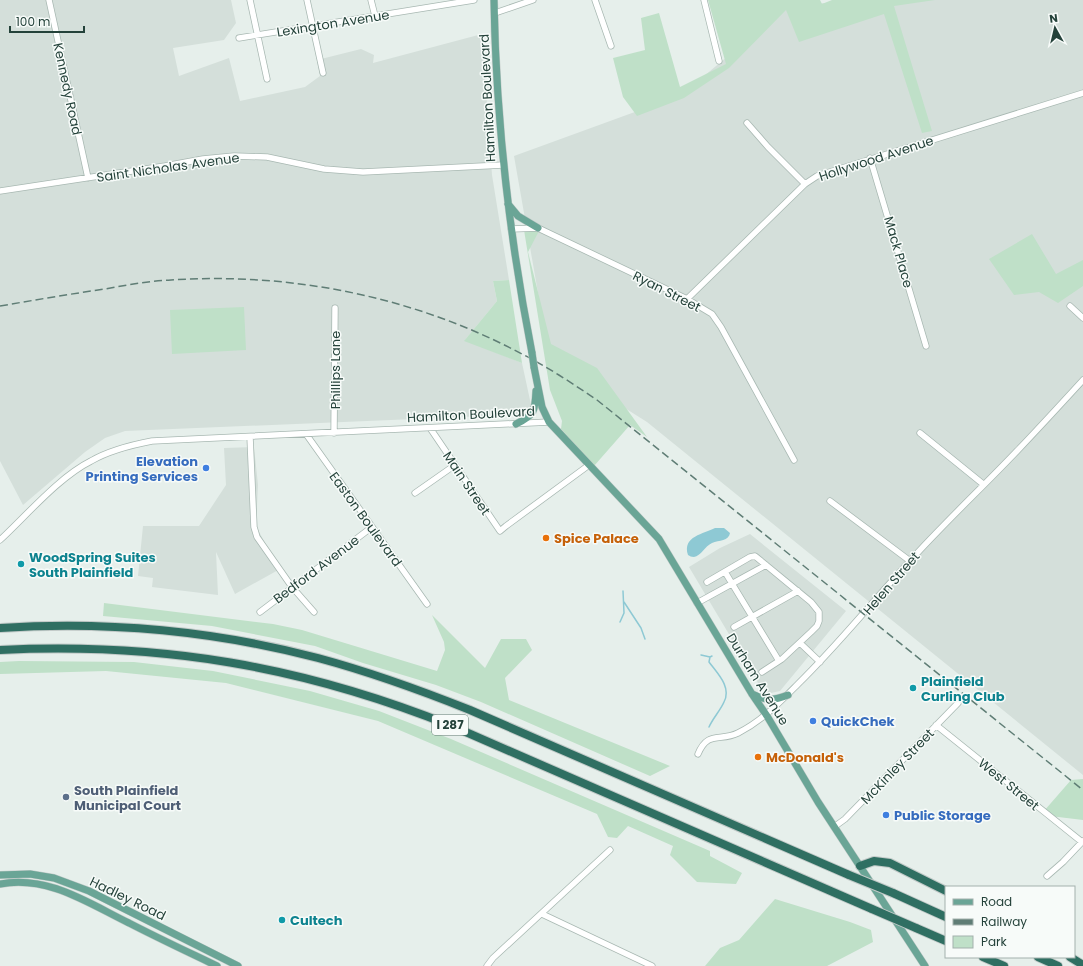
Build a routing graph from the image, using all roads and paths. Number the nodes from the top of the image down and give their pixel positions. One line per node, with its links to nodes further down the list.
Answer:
1 (49, 0): 23 (street, Kennedy Road)
2 (250, 0): 13 (street)
3 (307, 0): 12 (street)
4 (371, 0): 11 (street)
5 (474, 0): 11 (street, Lexington Avenue)
6 (494, 0): 10 (main road, Hamilton Boulevard)
7 (533, 0): 10 (street)
8 (595, 0): 15 (street)
9 (704, 0): 16 (street)
10 (495, 13): 22 (main road, Hamilton Boulevard)
11 (374, 16): 12 (street, Lexington Avenue)
12 (313, 26): 13 (street, Lexington Avenue); 17 (street)
13 (258, 35): 14 (street, Lexington Avenue); 18 (street)
14 (239, 38)
15 (611, 46)
16 (719, 61)
17 (323, 73)
18 (267, 79)
19 (1083, 93): 21 (street, Hollywood Avenue)
20 (747, 123): 24 (street)
21 (870, 158): 24 (street, Hollywood Avenue); 33 (street, Mack Place)
22 (503, 165): 23 (street, Saint Nicholas Avenue); 26 (main road, Hamilton Boulevard)
23 (88, 178): 25 (street, Saint Nicholas Avenue)
24 (804, 184): 29 (street, Hollywood Avenue)
25 (0, 191)
26 (508, 204): 27 (main road); 28 (main road, Hamilton Boulevard)
27 (538, 228): 28 (street, Ryan Street); 29 (street, Ryan Street)
28 (511, 230): 34 (main road, Hamilton Boulevard, bridge)
29 (687, 299): 43 (street, Ryan Street)
30 (1070, 306): 32 (street)
31 (335, 308): 39 (street, Phillips Lane)
32 (1083, 318)
33 (926, 346)
34 (537, 380): 36 (main road, Hamilton Boulevard); 37 (main road)
35 (1083, 380): 46 (street, Helen Street)
36 (549, 422): 37 (street, Hamilton Boulevard); 45 (main road, Durham Avenue)
37 (516, 424): 38 (street, Hamilton Boulevard)
38 (430, 428): 39 (street, Hamilton Boulevard); 44 (street, Main Street)
39 (334, 433): 41 (street, Hamilton Boulevard)
40 (920, 433): 46 (street)
41 (306, 434): 42 (street, Hamilton Boulevard); 49 (street, Easton Boulevard)
42 (250, 437): 50 (street, Hamilton Boulevard); 56 (street)
43 (794, 460)
44 (455, 465): 45 (street, Main Street); 47 (street)
45 (589, 465): 58 (main road, Durham Avenue)
46 (983, 484): 51 (street, Helen Street)
47 (415, 493)
48 (830, 500): 51 (street)
49 (372, 527): 56 (street, Bedford Avenue); 59 (street, Easton Boulevard)
50 (0, 540)
51 (910, 561): 68 (street, Helen Street)
52 (766, 565): 53 (street); 55 (street); 57 (street)
53 (725, 572): 54 (street); 55 (street)
54 (707, 582)
55 (732, 584): 58 (street); 62 (street)
56 (292, 587): 60 (street, Bedford Avenue); 61 (street)
57 (798, 591): 62 (street); 65 (street)
58 (697, 603): 70 (main road, Durham Avenue)
59 (427, 604)
60 (260, 612)
61 (314, 612)
62 (752, 617): 63 (street); 67 (street)
63 (734, 627)
64 (0, 628): 87 (highway, I 287, bridge)
65 (800, 642): 67 (street); 68 (street)
66 (0, 650): 88 (highway, I 287, bridge)
67 (779, 661): 69 (street)
68 (820, 662): 71 (street, Helen Street)
69 (762, 672)
70 (752, 694): 71 (main road); 73 (main road, Durham Avenue)
71 (788, 695): 73 (street, Helen Street)
72 (958, 703): 74 (street, McKinley Street)
73 (767, 716): 75 (street, Helen Street); 76 (main road, Durham Avenue)
74 (936, 725): 76 (street, McKinley Street); 77 (street, West Street)
75 (698, 754)
76 (834, 827): 79 (main road, Durham Avenue)
77 (1082, 842): 81 (street)
78 (610, 850): 86 (street)
79 (860, 866): 83 (highway); 97 (main road, Durham Avenue)
80 (0, 875): 84 (main road, Hadley Road)
81 (1047, 876)
82 (0, 884): 85 (main road, Hadley Road)
83 (945, 890)
84 (89, 891): 85 (main road); 94 (main road, Hadley Road)
85 (84, 899): 93 (main road, Hadley Road)
86 (542, 914): 95 (street); 96 (street)
87 (945, 917)
88 (945, 941)
89 (985, 958): 98 (highway)
90 (1040, 958): 99 (highway)
91 (1072, 958): 92 (highway)
92 (1083, 965)
93 (217, 966)
94 (238, 966)
95 (487, 966)
96 (652, 966)
97 (925, 966)
98 (1004, 966)
99 (1058, 966)

